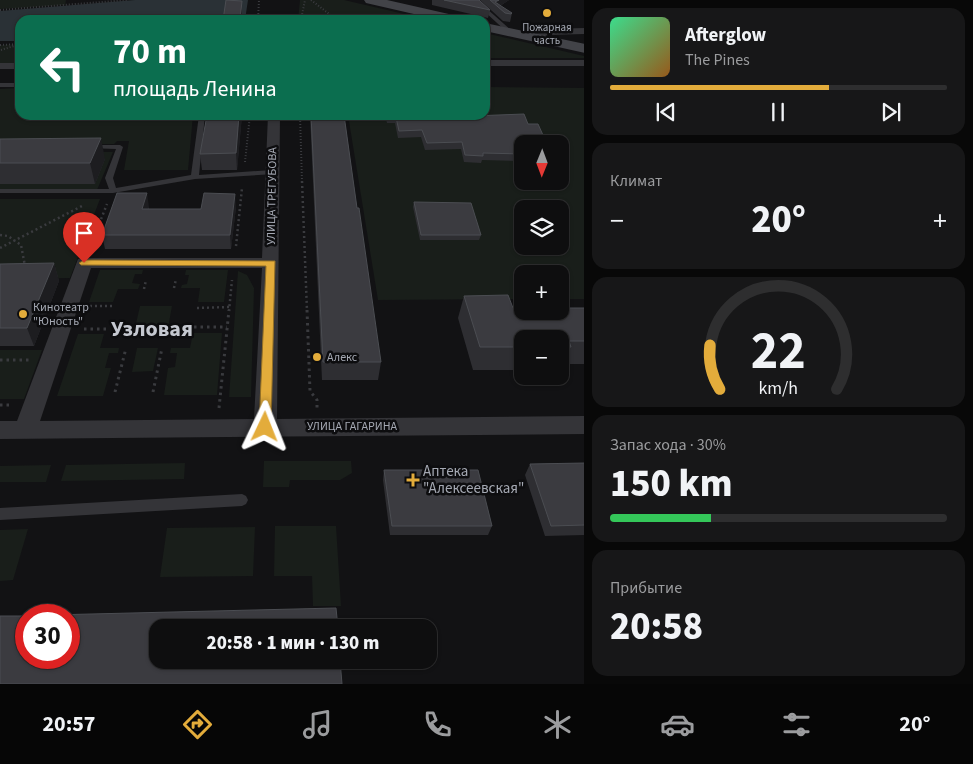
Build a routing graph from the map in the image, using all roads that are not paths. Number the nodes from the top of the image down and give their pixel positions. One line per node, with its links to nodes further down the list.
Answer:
1 (370, 0): 3 (main road)
2 (474, 0): 6 (lane)
3 (435, 15)
4 (490, 28): 6 (main road)
5 (584, 31): 7 (street)
6 (511, 33): 7 (main road)
7 (530, 36): 8 (main road)
8 (584, 49)
9 (490, 63): 10 (street)
10 (584, 63)
11 (0, 66): 12 (street)
12 (15, 66)
13 (0, 85): 14 (lane)
14 (15, 85)
15 (201, 120): 19 (lane)
16 (274, 120): 18 (street, УЛИЦА ТРЕГУБОВА)
17 (77, 147): 21 (lane)
18 (272, 172): 19 (lane); 22 (street, УЛИЦА ТРЕГУБОВА)
19 (195, 177): 21 (lane)
20 (0, 191): 21 (lane)
21 (113, 191)
22 (271, 263): 24 (street, УЛИЦА ТРЕГУБОВА); 26 (street)
23 (584, 425): 24 (street, УЛИЦА ГАГАРИНА)
24 (265, 427): 26 (street, УЛИЦА ГАГАРИНА)
25 (0, 430): 26 (street, УЛИЦА ГАГАРИНА)
26 (25, 430)
27 (242, 500): 28 (lane)
28 (0, 514)

